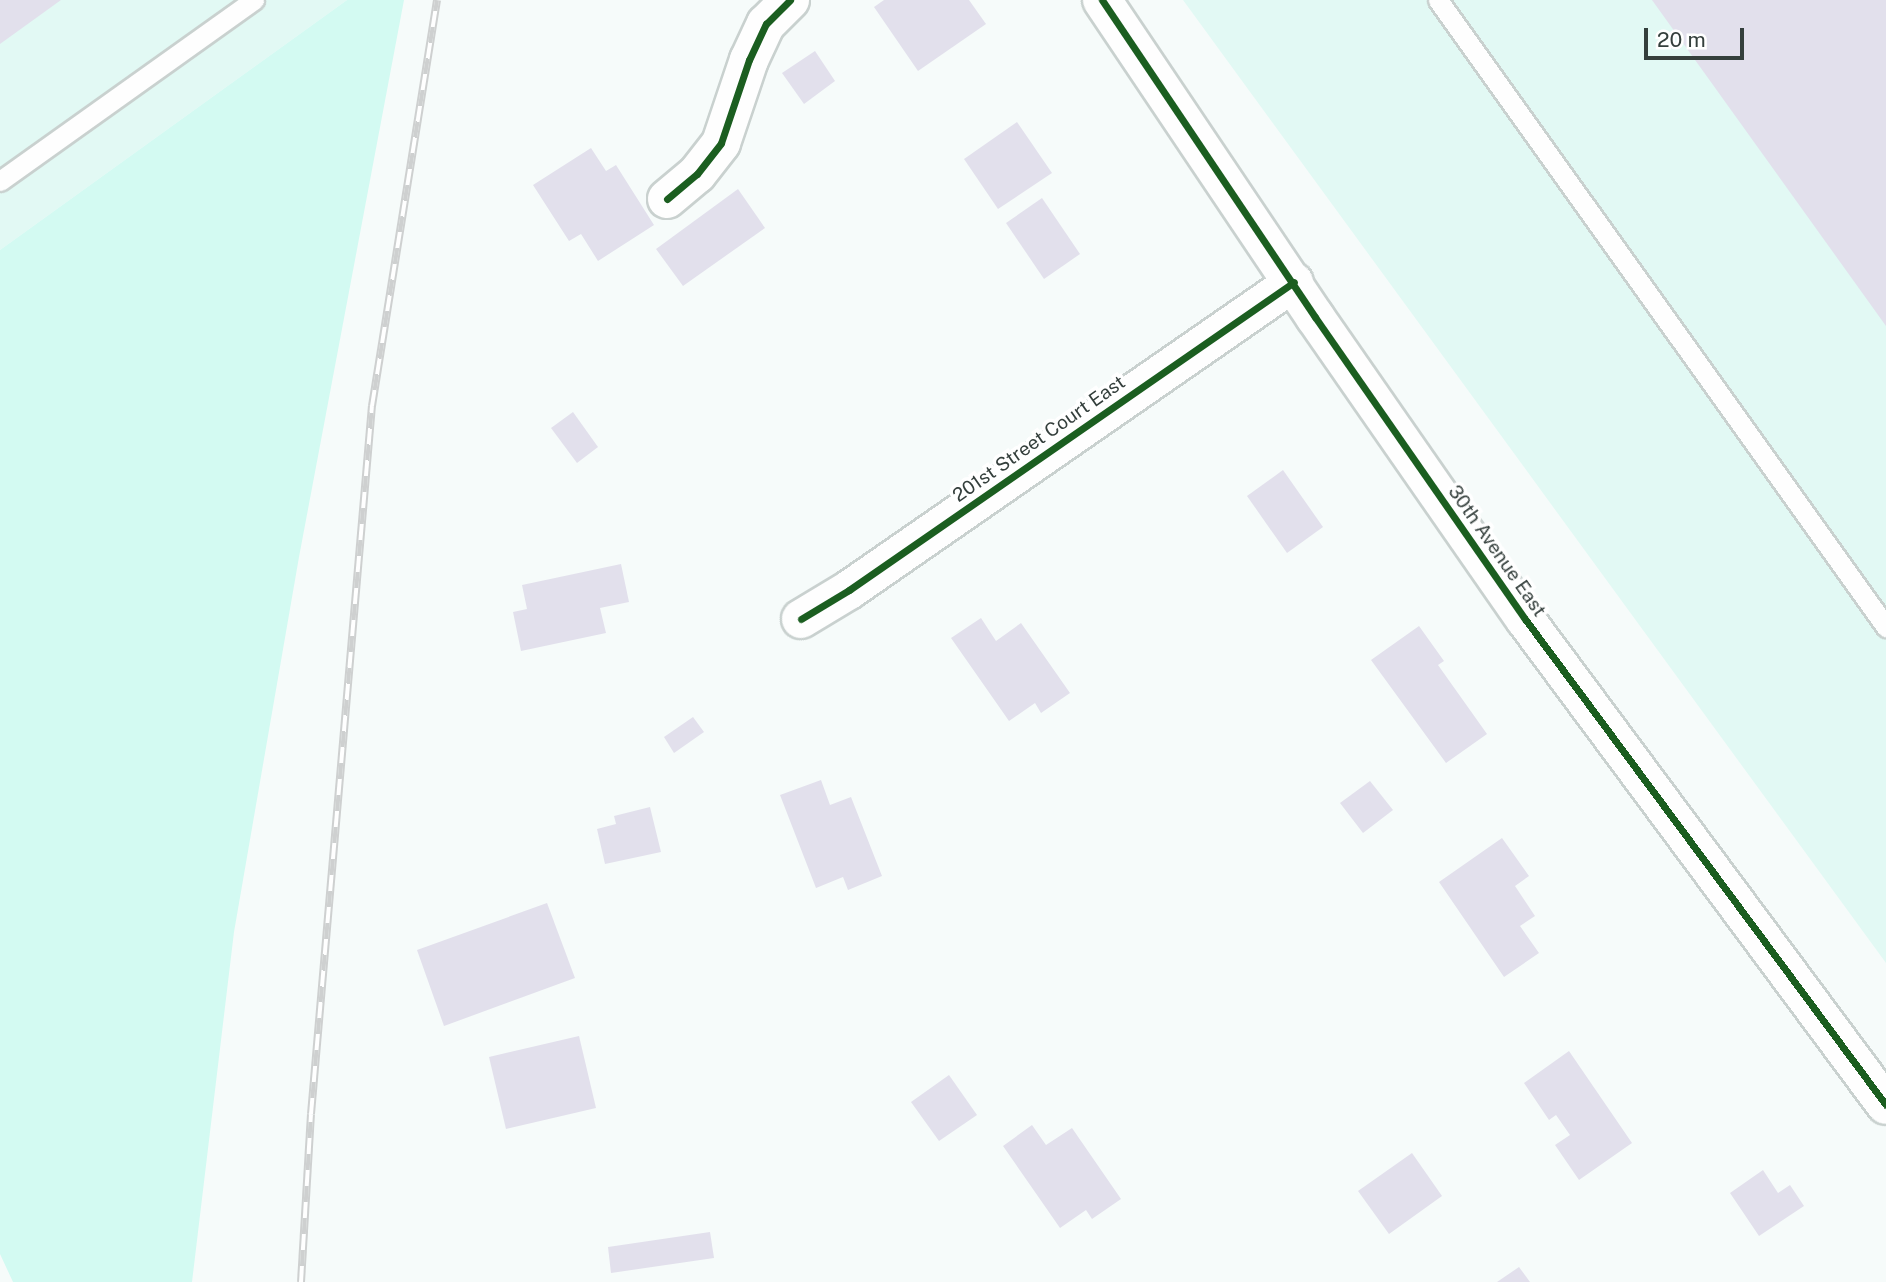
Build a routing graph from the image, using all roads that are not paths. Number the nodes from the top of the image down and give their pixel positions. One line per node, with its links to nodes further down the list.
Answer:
1 (254, 0): 5 (lane)
2 (790, 0): 6 (street)
3 (1102, 0): 7 (street, 30th Avenue East)
4 (1438, 0): 9 (lane)
5 (0, 181)
6 (667, 199)
7 (1294, 282): 8 (street, 201st Street Court East); 10 (street, 30th Avenue East)
8 (801, 619)
9 (1886, 627)
10 (1886, 1105)

